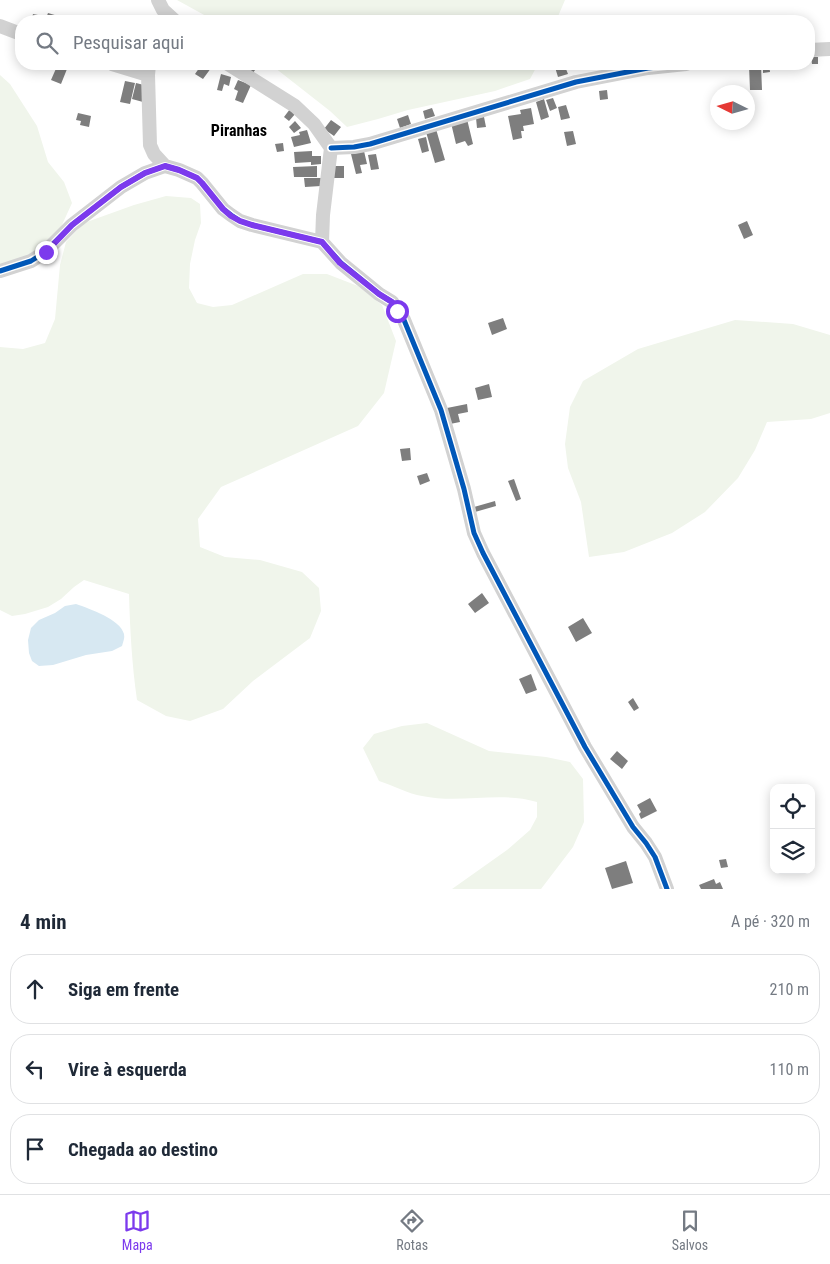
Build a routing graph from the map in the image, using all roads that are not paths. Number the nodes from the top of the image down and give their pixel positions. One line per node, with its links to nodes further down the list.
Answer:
1 (0, 26): 2 (street)
2 (15, 32)
3 (830, 49): 4 (street)
4 (815, 50)
5 (148, 70): 9 (street)
6 (238, 70): 8 (street)
7 (638, 70): 8 (street)
8 (331, 148): 10 (street)
9 (165, 166): 10 (street); 11 (street)
10 (322, 242): 12 (street)
11 (0, 271)
12 (667, 889)

